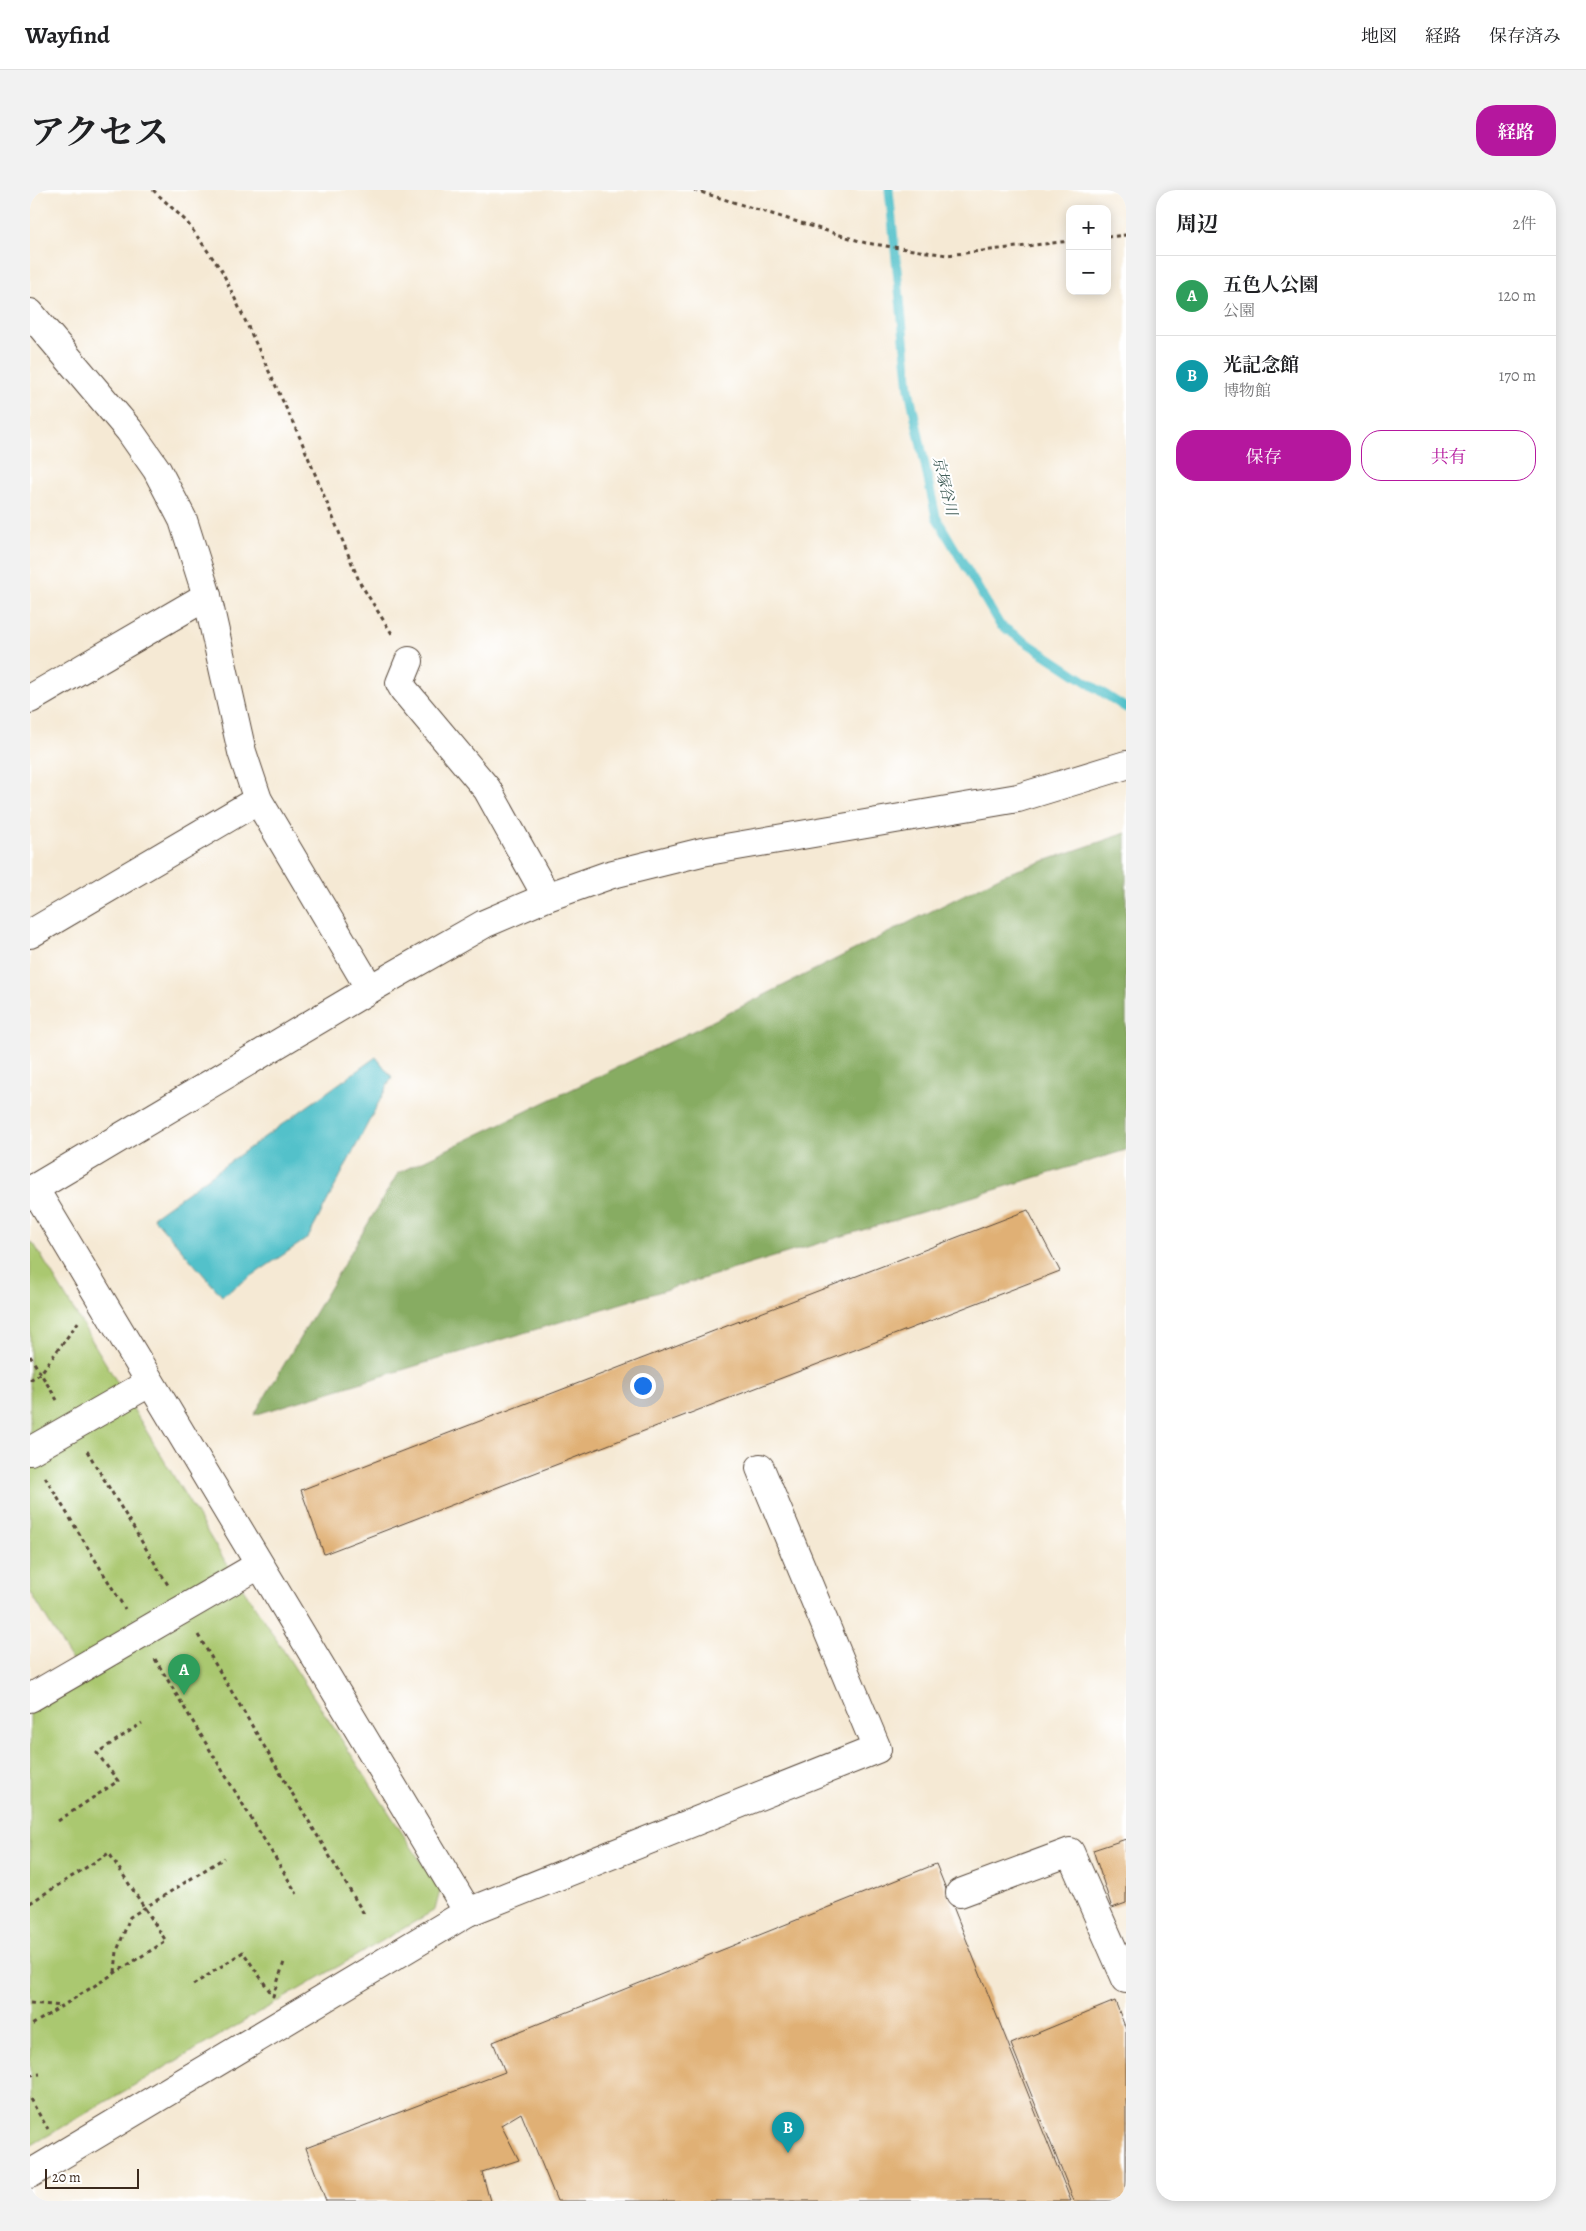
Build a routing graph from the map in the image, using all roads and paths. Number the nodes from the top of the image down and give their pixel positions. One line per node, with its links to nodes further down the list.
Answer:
1 (154, 190): 8 (path)
2 (694, 190): 5 (path)
3 (1126, 235): 4 (path)
4 (1111, 237)
5 (1066, 241)
6 (30, 313): 7 (street)
7 (207, 596): 9 (street); 11 (street)
8 (409, 661): 12 (street)
9 (30, 699)
10 (1126, 765): 12 (street)
11 (258, 800): 13 (street); 14 (street)
12 (548, 898): 14 (street)
13 (30, 934)
14 (370, 989): 15 (street)
15 (32, 1190): 16 (street)
16 (98, 1296): 18 (path); 20 (street)
17 (30, 1356): 18 (path)
18 (41, 1372): 19 (path); 21 (path)
19 (30, 1380)
20 (149, 1383): 23 (street); 25 (street)
21 (61, 1406)
22 (86, 1449): 26 (path)
23 (35, 1460): 27 (path)
24 (760, 1468): 38 (street)
25 (260, 1565): 30 (street); 38 (street)
26 (172, 1592)
27 (128, 1613)
28 (197, 1635): 39 (path)
29 (153, 1656): 35 (path)
30 (30, 1698)
31 (142, 1723): 32 (path)
32 (58, 1821)
33 (224, 1858): 37 (path)
34 (960, 1893): 42 (street)
35 (297, 1894)
36 (30, 1904): 37 (path)
37 (146, 1907): 41 (path); 41 (path)
38 (468, 1912): 49 (street)
39 (364, 1914)
40 (285, 1959): 43 (path)
41 (115, 1973): 45 (path)
42 (1126, 1979)
43 (192, 1985)
44 (30, 2004): 45 (path)
45 (62, 2006): 46 (path)
46 (30, 2026)
47 (40, 2074): 48 (path)
48 (30, 2075)
49 (30, 2174)

